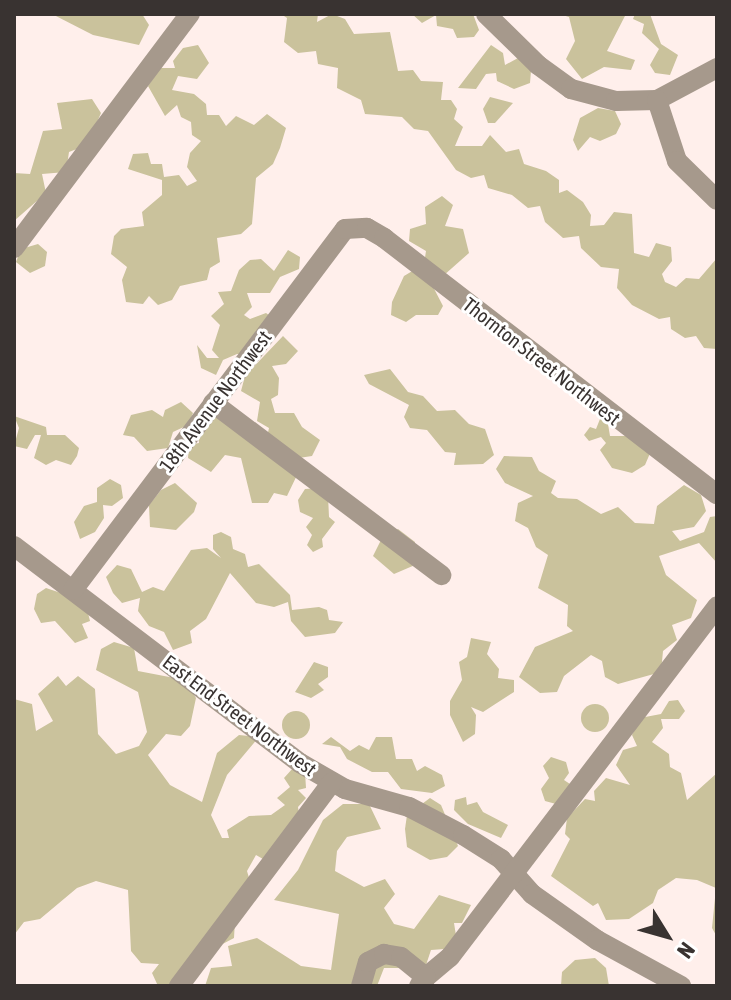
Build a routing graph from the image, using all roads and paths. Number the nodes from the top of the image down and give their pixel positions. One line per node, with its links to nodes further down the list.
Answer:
1 (190, 14): 7 (street)
2 (486, 14): 4 (street)
3 (717, 68): 4 (street)
4 (657, 100): 5 (street)
5 (717, 200)
6 (367, 228): 8 (street, 18th Avenue Northwest); 9 (street, Thornton Street Northwest)
7 (14, 248)
8 (213, 403): 11 (street); 12 (street, 18th Avenue Northwest)
9 (717, 494)
10 (14, 546): 12 (street, East End Street Northwest)
11 (441, 575)
12 (73, 590): 14 (street, East End Street Northwest)
13 (717, 606): 15 (street)
14 (332, 782): 15 (street, East End Street Northwest); 17 (street)
15 (511, 871): 16 (street); 19 (street, East End Street Northwest)
16 (422, 981): 18 (street)
17 (179, 986)
18 (361, 986)
19 (681, 986)

